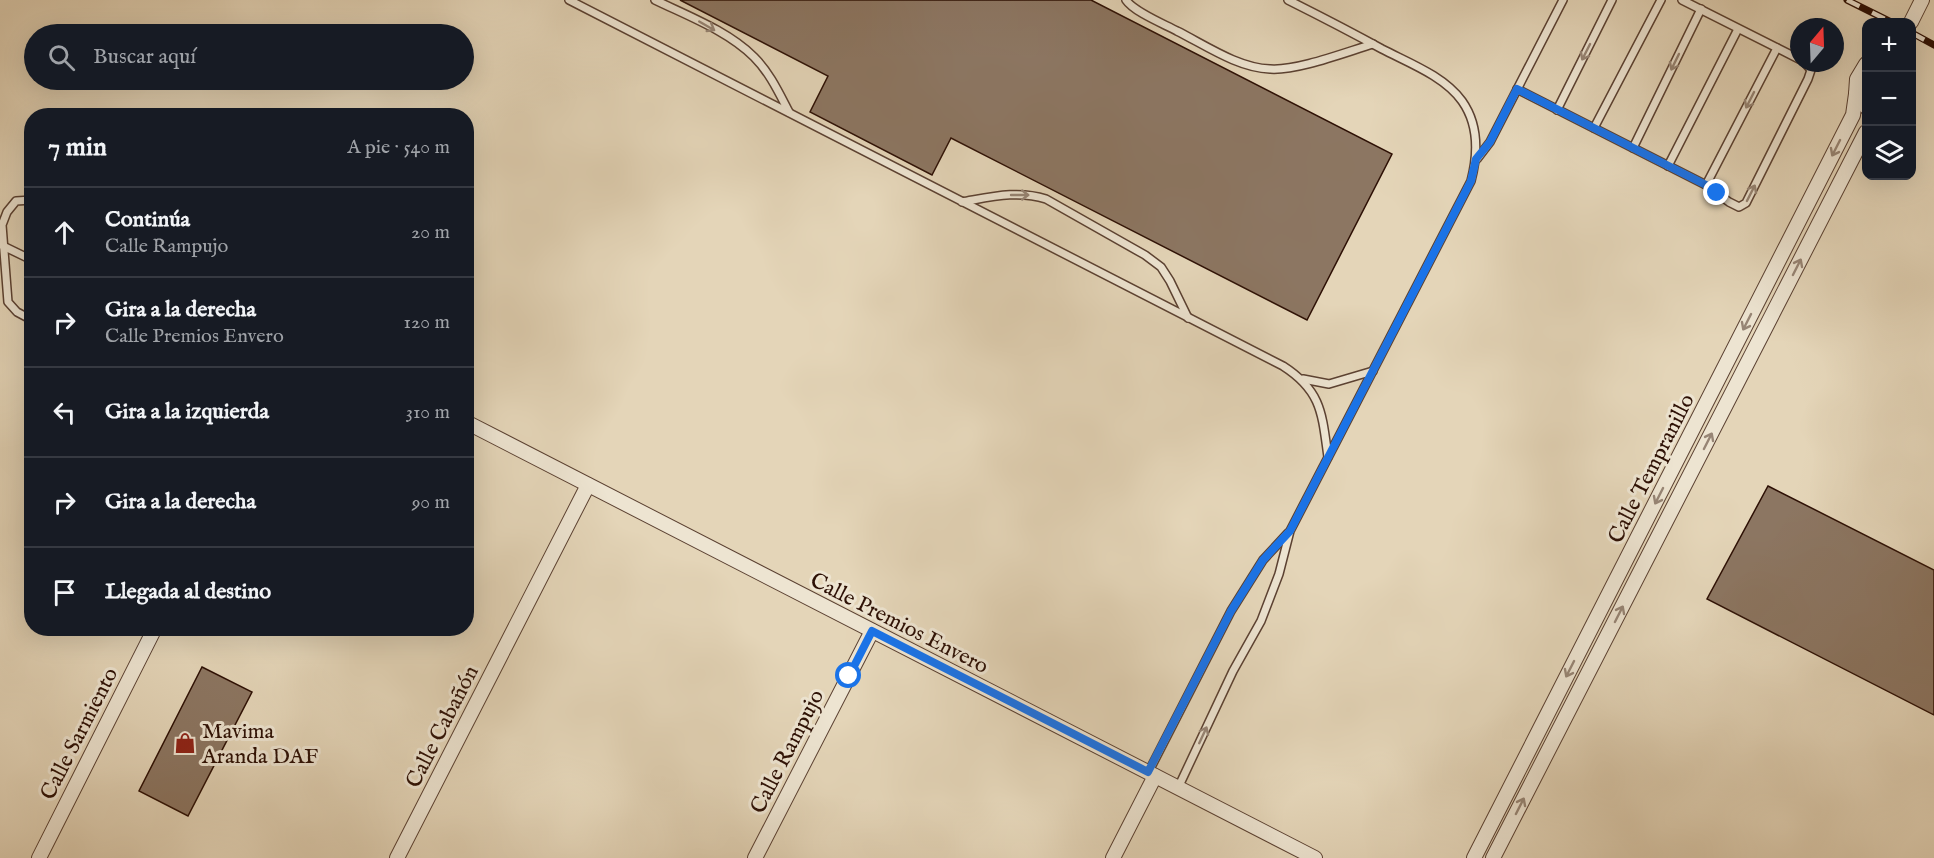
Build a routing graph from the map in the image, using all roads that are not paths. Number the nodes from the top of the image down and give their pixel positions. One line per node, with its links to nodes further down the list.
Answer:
1 (569, 0): 22 (lane)
2 (654, 0): 22 (lane, one-way to 22)
3 (1126, 0): 13 (lane)
4 (1288, 0): 13 (lane)
5 (1563, 0): 18 (lane)
6 (1612, 0): 21 (lane, one-way to 21)
7 (1661, 0): 23 (lane)
8 (1682, 0): 10 (lane)
9 (1922, 0): 11 (street)
10 (1701, 9): 12 (lane); 25 (lane, one-way to 25)
11 (1913, 18)
12 (1738, 28): 14 (lane); 27 (lane)
13 (1373, 44): 26 (lane)
14 (1777, 48): 15 (lane); 28 (lane, one-way to 28)
15 (1790, 54)
16 (1862, 71): 19 (street, Calle Tempranillo)
17 (1810, 72): 28 (lane, one-way to 17)
18 (1517, 89): 21 (lane); 26 (lane)
19 (1857, 94): 20 (street); 50 (street, Calle Tempranillo, one-way to 50)
20 (1862, 101)
21 (1557, 110): 23 (lane)
22 (789, 113): 30 (lane)
23 (1594, 128): 25 (lane)
24 (1862, 140): 51 (street, Calle Tempranillo, one-way to 24)
25 (1633, 148): 27 (lane)
26 (1476, 159): 35 (lane)
27 (1668, 166): 28 (lane)
28 (1706, 185)
29 (24, 200): 31 (lane)
30 (962, 202): 34 (lane); 34 (lane, one-way to 34)
31 (3, 246): 32 (lane); 33 (lane)
32 (24, 256)
33 (24, 316)
34 (1188, 318): 36 (lane)
35 (1373, 371): 36 (lane); 38 (lane)
36 (1300, 378): 38 (lane)
37 (474, 426): 39 (street, Calle Premios Envero)
38 (1328, 458): 40 (lane)
39 (588, 485): 41 (street, Calle Premios Envero); 46 (street, Calle Cabañón)
40 (1290, 531): 43 (lane); 44 (lane, one-way to 40)
41 (872, 631): 43 (street, Calle Premios Envero); 47 (street, Calle Rampujo)
42 (151, 636): 45 (street, Calle Sarmiento)
43 (1152, 774): 44 (street, Calle Premios Envero); 48 (street)
44 (1178, 788): 49 (street, Calle Premios Envero)
45 (39, 858)
46 (397, 858)
47 (755, 858)
48 (1113, 858)
49 (1315, 858)
50 (1474, 858)
51 (1493, 858)

